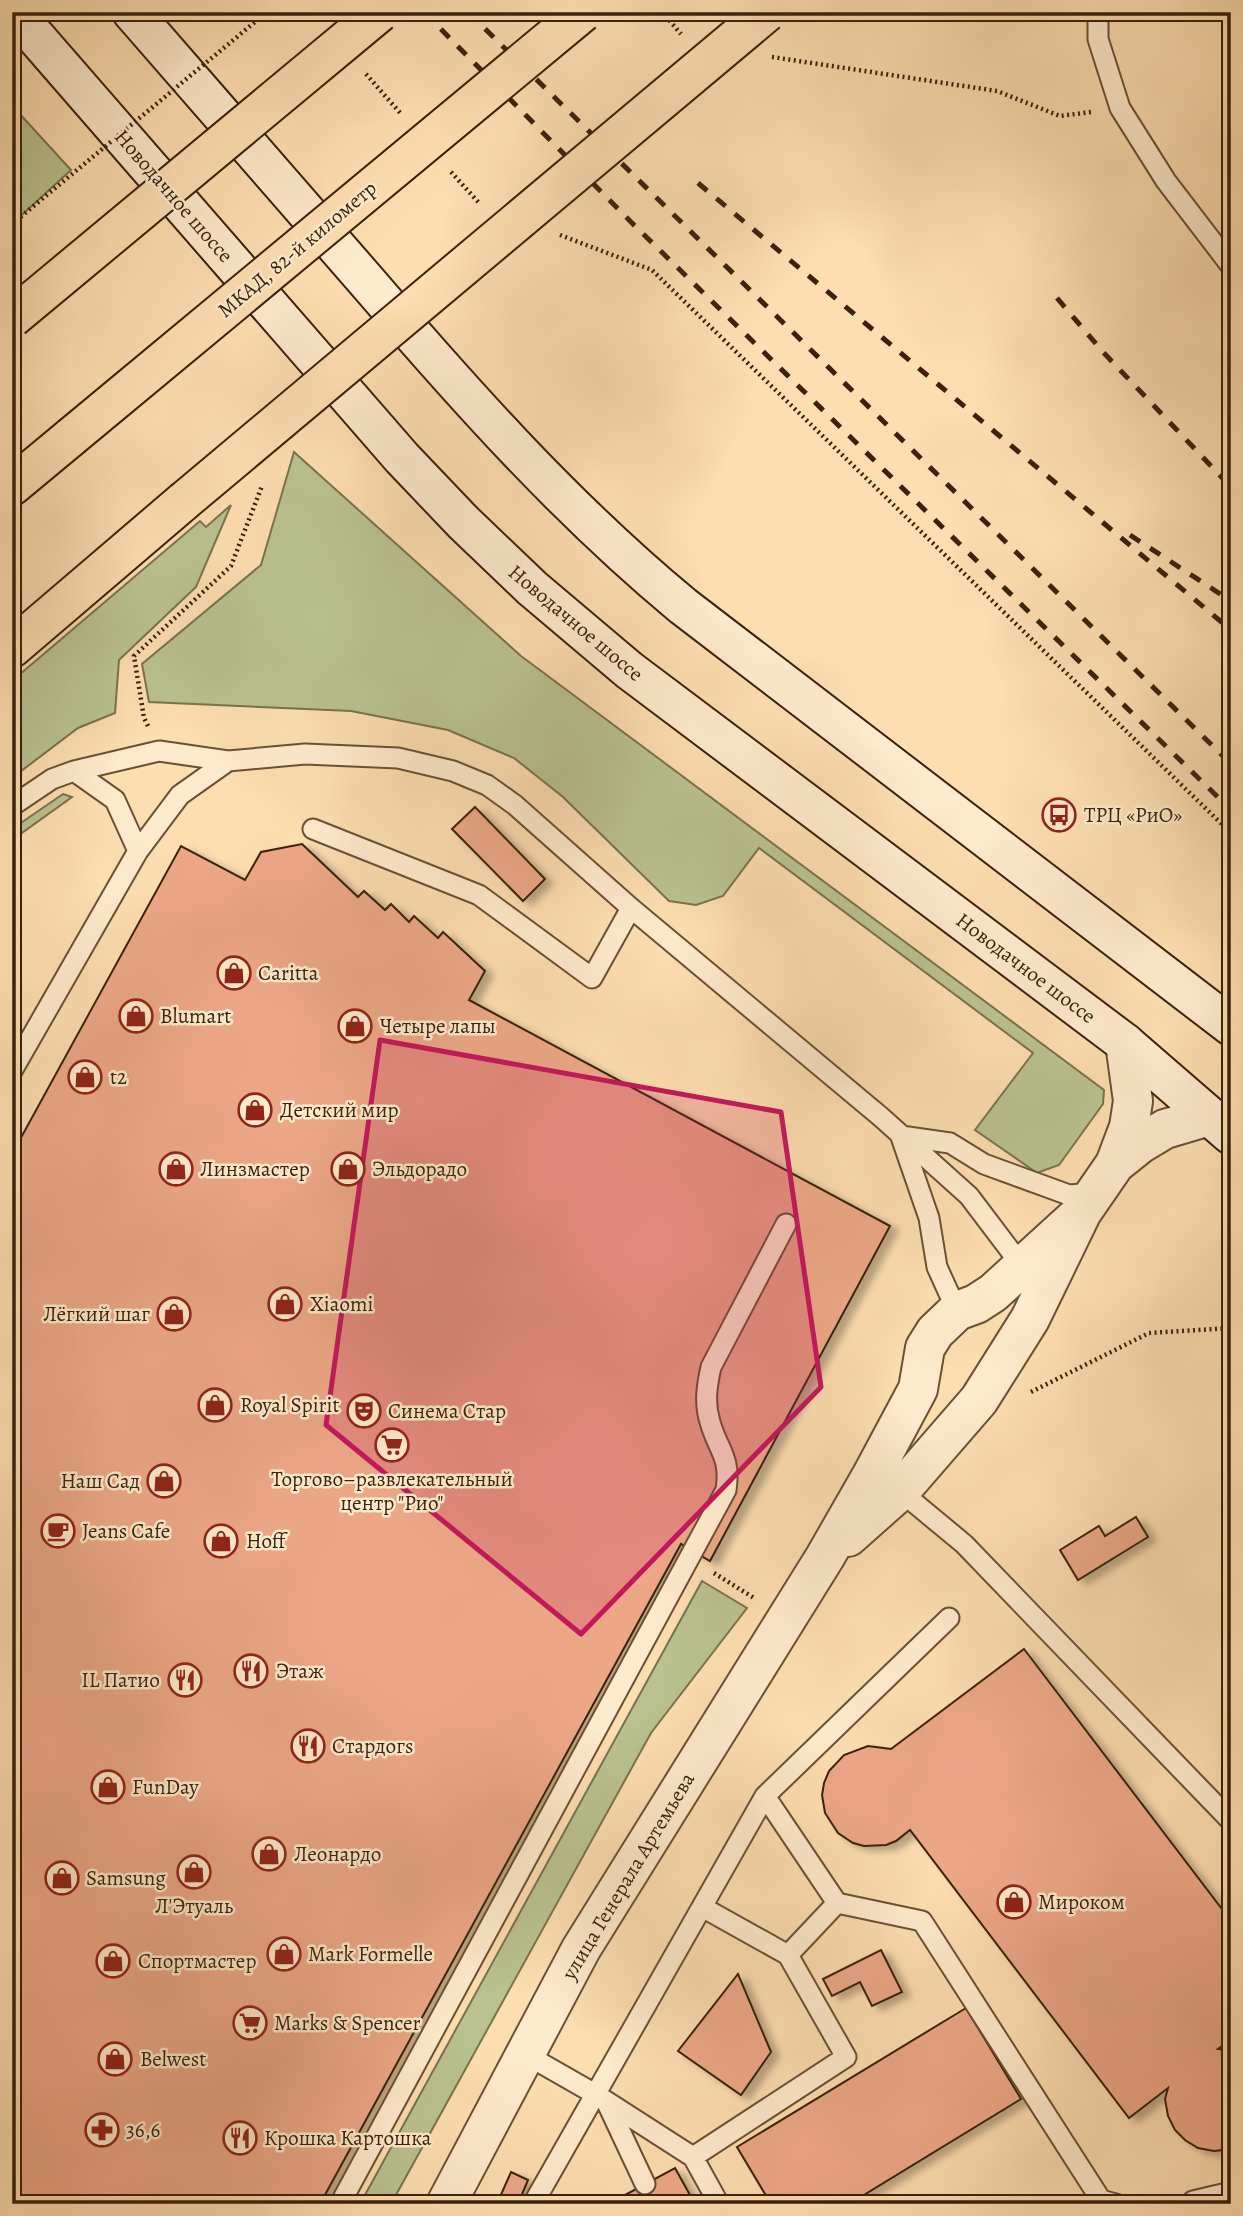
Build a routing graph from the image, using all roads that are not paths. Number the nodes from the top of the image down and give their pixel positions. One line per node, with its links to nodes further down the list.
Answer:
1 (14, 12): 18 (main road, Новодачное шоссе)
2 (132, 12): 17 (main road)
3 (380, 12): 8 (main road, bridge)
4 (583, 12): 9 (main road, МКАД, 82-й километр, bridge)
5 (767, 12): 10 (main road, bridge)
6 (1098, 12): 7 (lane)
7 (1231, 266)
8 (12, 318)
9 (12, 486)
10 (12, 648)
11 (229, 761): 12 (lane); 15 (lane); 16 (lane)
12 (74, 771): 13 (lane); 15 (lane)
13 (12, 806)
14 (313, 829): 16 (lane)
15 (138, 851): 19 (lane)
16 (631, 908): 21 (lane)
17 (1231, 1026)
18 (1125, 1043): 20 (main road, Новодачное шоссе); 22 (main road)
19 (12, 1071)
20 (1220, 1125): 22 (main road)
21 (901, 1136): 22 (lane); 24 (lane); 25 (lane)
22 (1097, 1190): 24 (main road, улица Генерала Артемьева); 26 (main road, улица Генерала Артемьева)
23 (786, 1224): 44 (lane)
24 (1022, 1266): 25 (main road, улица Генерала Артемьева); 26 (lane)
25 (967, 1308): 27 (main road); 28 (main road, улица Генерала Артемьева)
26 (1030, 1319): 27 (main road, улица Генерала Артемьева)
27 (1011, 1352): 29 (main road, улица Генерала Артемьева)
28 (918, 1389): 29 (main road); 30 (main road, улица Генерала Артемьева)
29 (978, 1400): 30 (main road, улица Генерала Артемьева)
30 (887, 1482): 33 (lane); 37 (main road, улица Генерала Артемьева)
31 (949, 1618): 32 (lane)
32 (765, 1796): 34 (lane); 35 (lane)
33 (1231, 1821)
34 (837, 1903): 36 (lane); 42 (lane)
35 (702, 1907): 36 (lane); 38 (lane)
36 (788, 1955): 39 (lane)
37 (525, 2054): 38 (lane); 45 (main road, улица Генерала Артемьева)
38 (600, 2097): 39 (lane); 40 (lane); 46 (lane)
39 (693, 2157): 47 (lane)
40 (645, 2184)
41 (1231, 2192): 43 (lane)
42 (1104, 2203)
43 (1193, 2203)
44 (340, 2204)
45 (446, 2204)
46 (533, 2204)
47 (719, 2204)

